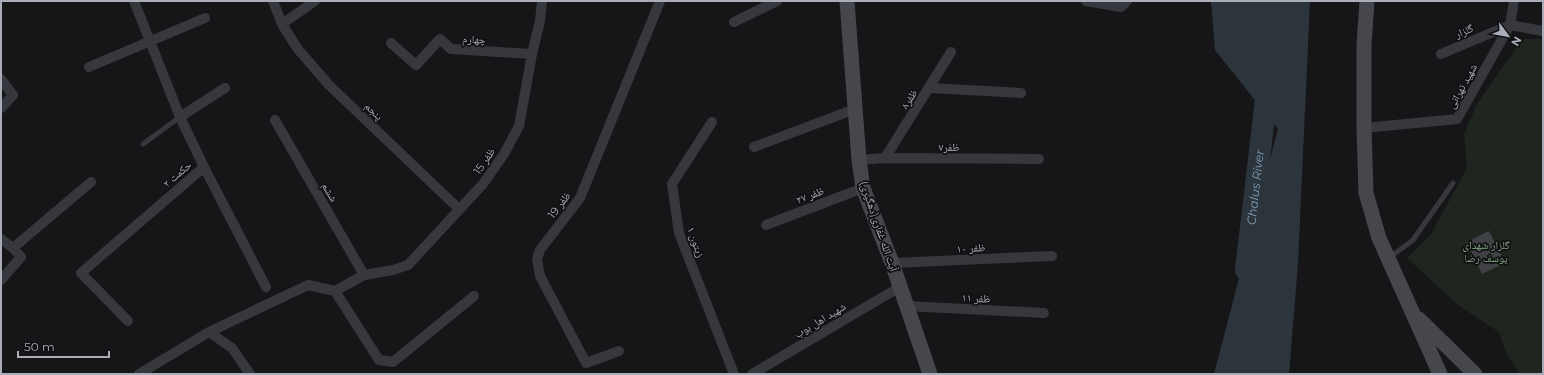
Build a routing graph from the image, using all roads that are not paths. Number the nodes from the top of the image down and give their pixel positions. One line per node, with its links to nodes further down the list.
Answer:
1 (134, 1): 17 (street, حکمت ۲)
2 (274, 1): 14 (street, پنجم)
3 (315, 1): 14 (street)
4 (542, 1): 20 (street, ظفر 15)
5 (660, 1): 60 (street, ظفر 19)
6 (778, 1): 13 (street)
7 (847, 1): 28 (street, آیت الله غفاری(دهگیری))
8 (1086, 1): 9 (street)
9 (1127, 1)
10 (1367, 1): 32 (street)
11 (1514, 1): 15 (street, شهید تهرانی)
12 (205, 18): 17 (street)
13 (734, 22)
14 (282, 24): 42 (street, پنجم)
15 (1510, 25): 16 (street); 21 (street, گلزار); 32 (street, شهید تهرانی)
16 (1543, 31)
17 (150, 41): 22 (street); 29 (street, حکمت ۲)
18 (391, 43): 20 (street, چهارم)
19 (951, 52): 25 (street, ظفر۸)
20 (532, 54): 42 (street, ظفر 15)
21 (1440, 54)
22 (89, 67)
23 (1, 79): 27 (street)
24 (225, 88): 29 (street)
25 (930, 88): 26 (street); 35 (street, ظفر۸)
26 (1021, 94)
27 (1, 108)
28 (855, 109): 34 (street); 36 (street, آیت الله غفاری(دهگیری))
29 (180, 117): 33 (lane); 38 (street, حکمت ۲)
30 (275, 120): 49 (street, ششم)
31 (712, 122): 63 (street, زیتون ۱)
32 (1364, 128): 47 (street)
33 (143, 144)
34 (754, 147)
35 (885, 158): 36 (street, ظفر۷); 37 (street, ظفر۷)
36 (858, 160): 41 (street, آیت الله غفاری(دهگیری))
37 (1039, 160)
38 (204, 167): 51 (street); 58 (street, حکمت ۲)
39 (91, 182): 45 (street)
40 (1453, 183): 47 (lane)
41 (863, 188): 43 (street, ظفر ۲۷); 48 (street, آیت الله غفاری(دهگیری))
42 (459, 209): 49 (street, ظفر 15)
43 (766, 225)
44 (1, 239): 45 (street)
45 (14, 248): 50 (street)
46 (1052, 256): 48 (street, ظفر ۱۰)
47 (1388, 258): 57 (street)
48 (892, 264): 52 (street, آیت الله غفاری(دهگیری))
49 (364, 275): 53 (street, ظفر 15)
50 (1, 280)
51 (266, 287)
52 (900, 287): 55 (street, آیت الله غفاری(دهگیری)); 64 (street, شهید اهل بوب)
53 (335, 291): 54 (street); 59 (street)
54 (474, 296)
55 (907, 306): 56 (street, ظفر ۱۱); 65 (street, آیت الله غفاری(دهگیری))
56 (1044, 313)
57 (1414, 314): 66 (street); 67 (street)
58 (128, 321)
59 (209, 332): 61 (street); 62 (street)
60 (619, 351)
61 (146, 373)
62 (250, 374)
63 (734, 374)
64 (752, 374)
65 (930, 374)
66 (1440, 374)
67 (1475, 374)

